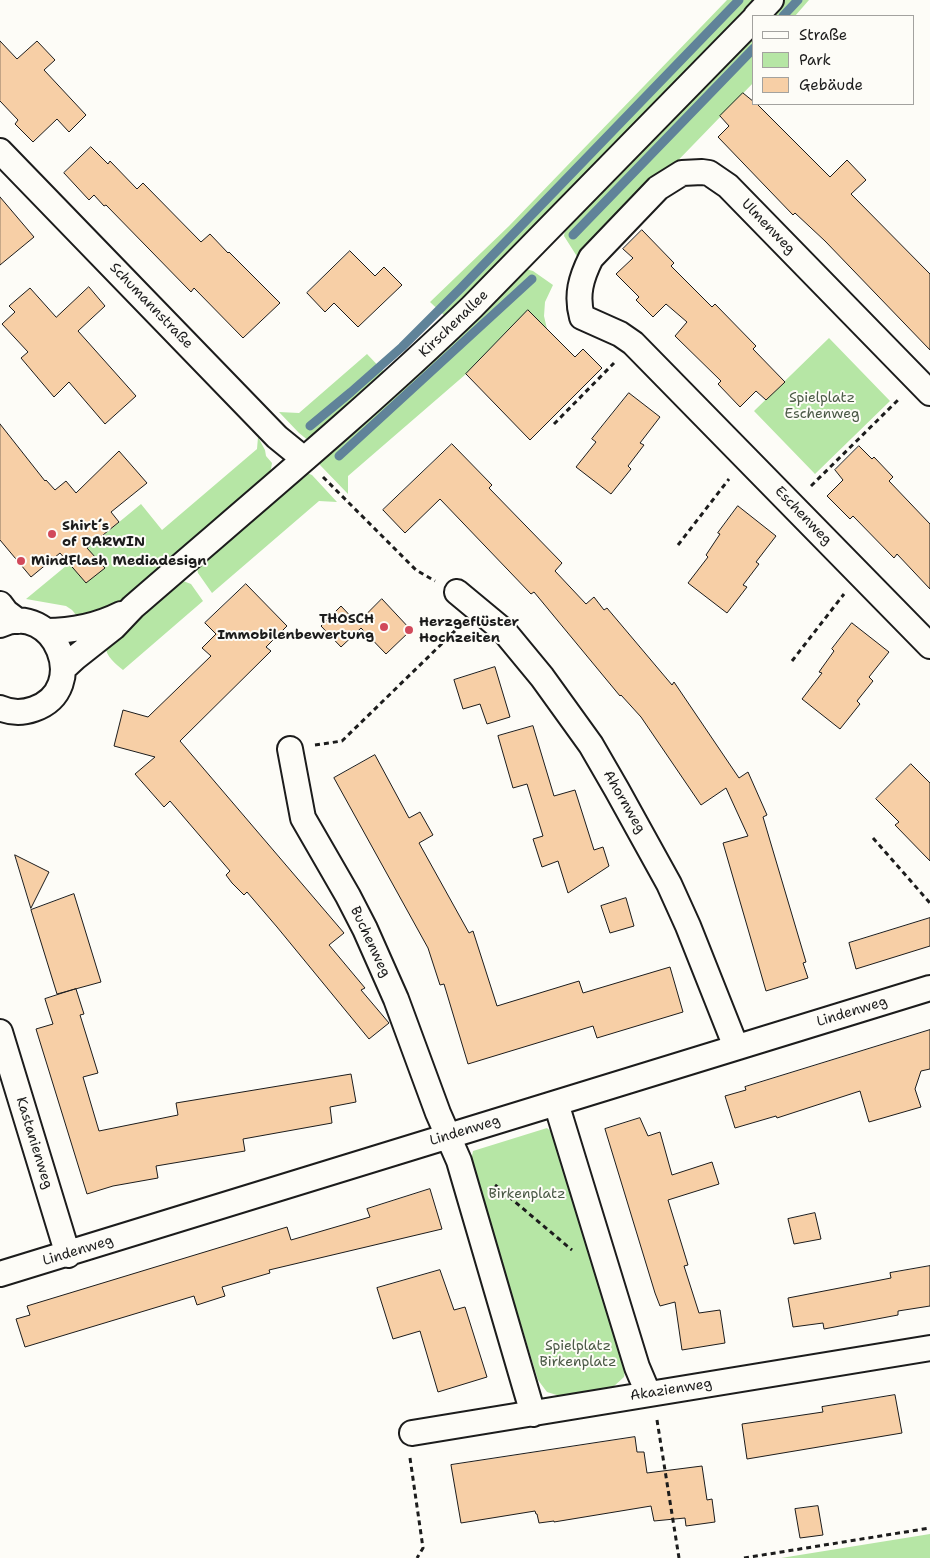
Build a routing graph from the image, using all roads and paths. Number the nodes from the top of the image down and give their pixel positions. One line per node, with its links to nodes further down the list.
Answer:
1 (771, 0): 2 (street)
2 (757, 15)
3 (752, 21): 10 (street, Kirschenallee)
4 (0, 151): 10 (street, Schumannstraße)
5 (591, 258): 6 (street, Eschenweg); 7 (street, Ulmenweg)
6 (634, 343): 8 (path); 9 (street, Eschenweg)
7 (924, 387): 11 (path)
8 (554, 424)
9 (746, 457): 11 (street, Eschenweg); 12 (path)
10 (304, 459): 14 (path); 16 (street, Kirschenallee)
11 (792, 504): 13 (street, Eschenweg)
12 (678, 545)
13 (860, 574): 20 (street, Eschenweg); 21 (path)
14 (457, 592): 17 (street, Ahornweg)
15 (0, 604): 18 (street)
16 (133, 607): 19 (street, Kirschenallee); 22 (street, Kirschenallee)
17 (478, 610): 24 (path); 29 (street, Ahornweg)
18 (9, 623): 19 (street)
19 (46, 631): 22 (street)
20 (930, 646)
21 (792, 661)
22 (63, 669): 23 (street)
23 (3, 715)
24 (290, 749): 31 (street, Buchenweg)
25 (873, 838): 26 (path)
26 (930, 903)
27 (930, 988): 29 (street, Lindenweg)
28 (0, 1032): 34 (street, Kastanienweg)
29 (736, 1047): 30 (street, Lindenweg)
30 (556, 1103): 31 (street, Lindenweg); 37 (street)
31 (448, 1137): 32 (street); 34 (street, Lindenweg)
32 (459, 1161): 33 (path); 38 (street)
33 (572, 1250)
34 (68, 1255): 35 (street, Lindenweg)
35 (0, 1274)
36 (930, 1348): 37 (street, Akazienweg)
37 (648, 1393): 38 (street, Akazienweg); 42 (path)
38 (533, 1414): 39 (street, Akazienweg)
39 (412, 1433): 41 (path)
40 (930, 1528): 43 (path)
41 (417, 1558)
42 (679, 1558)
43 (744, 1558)

